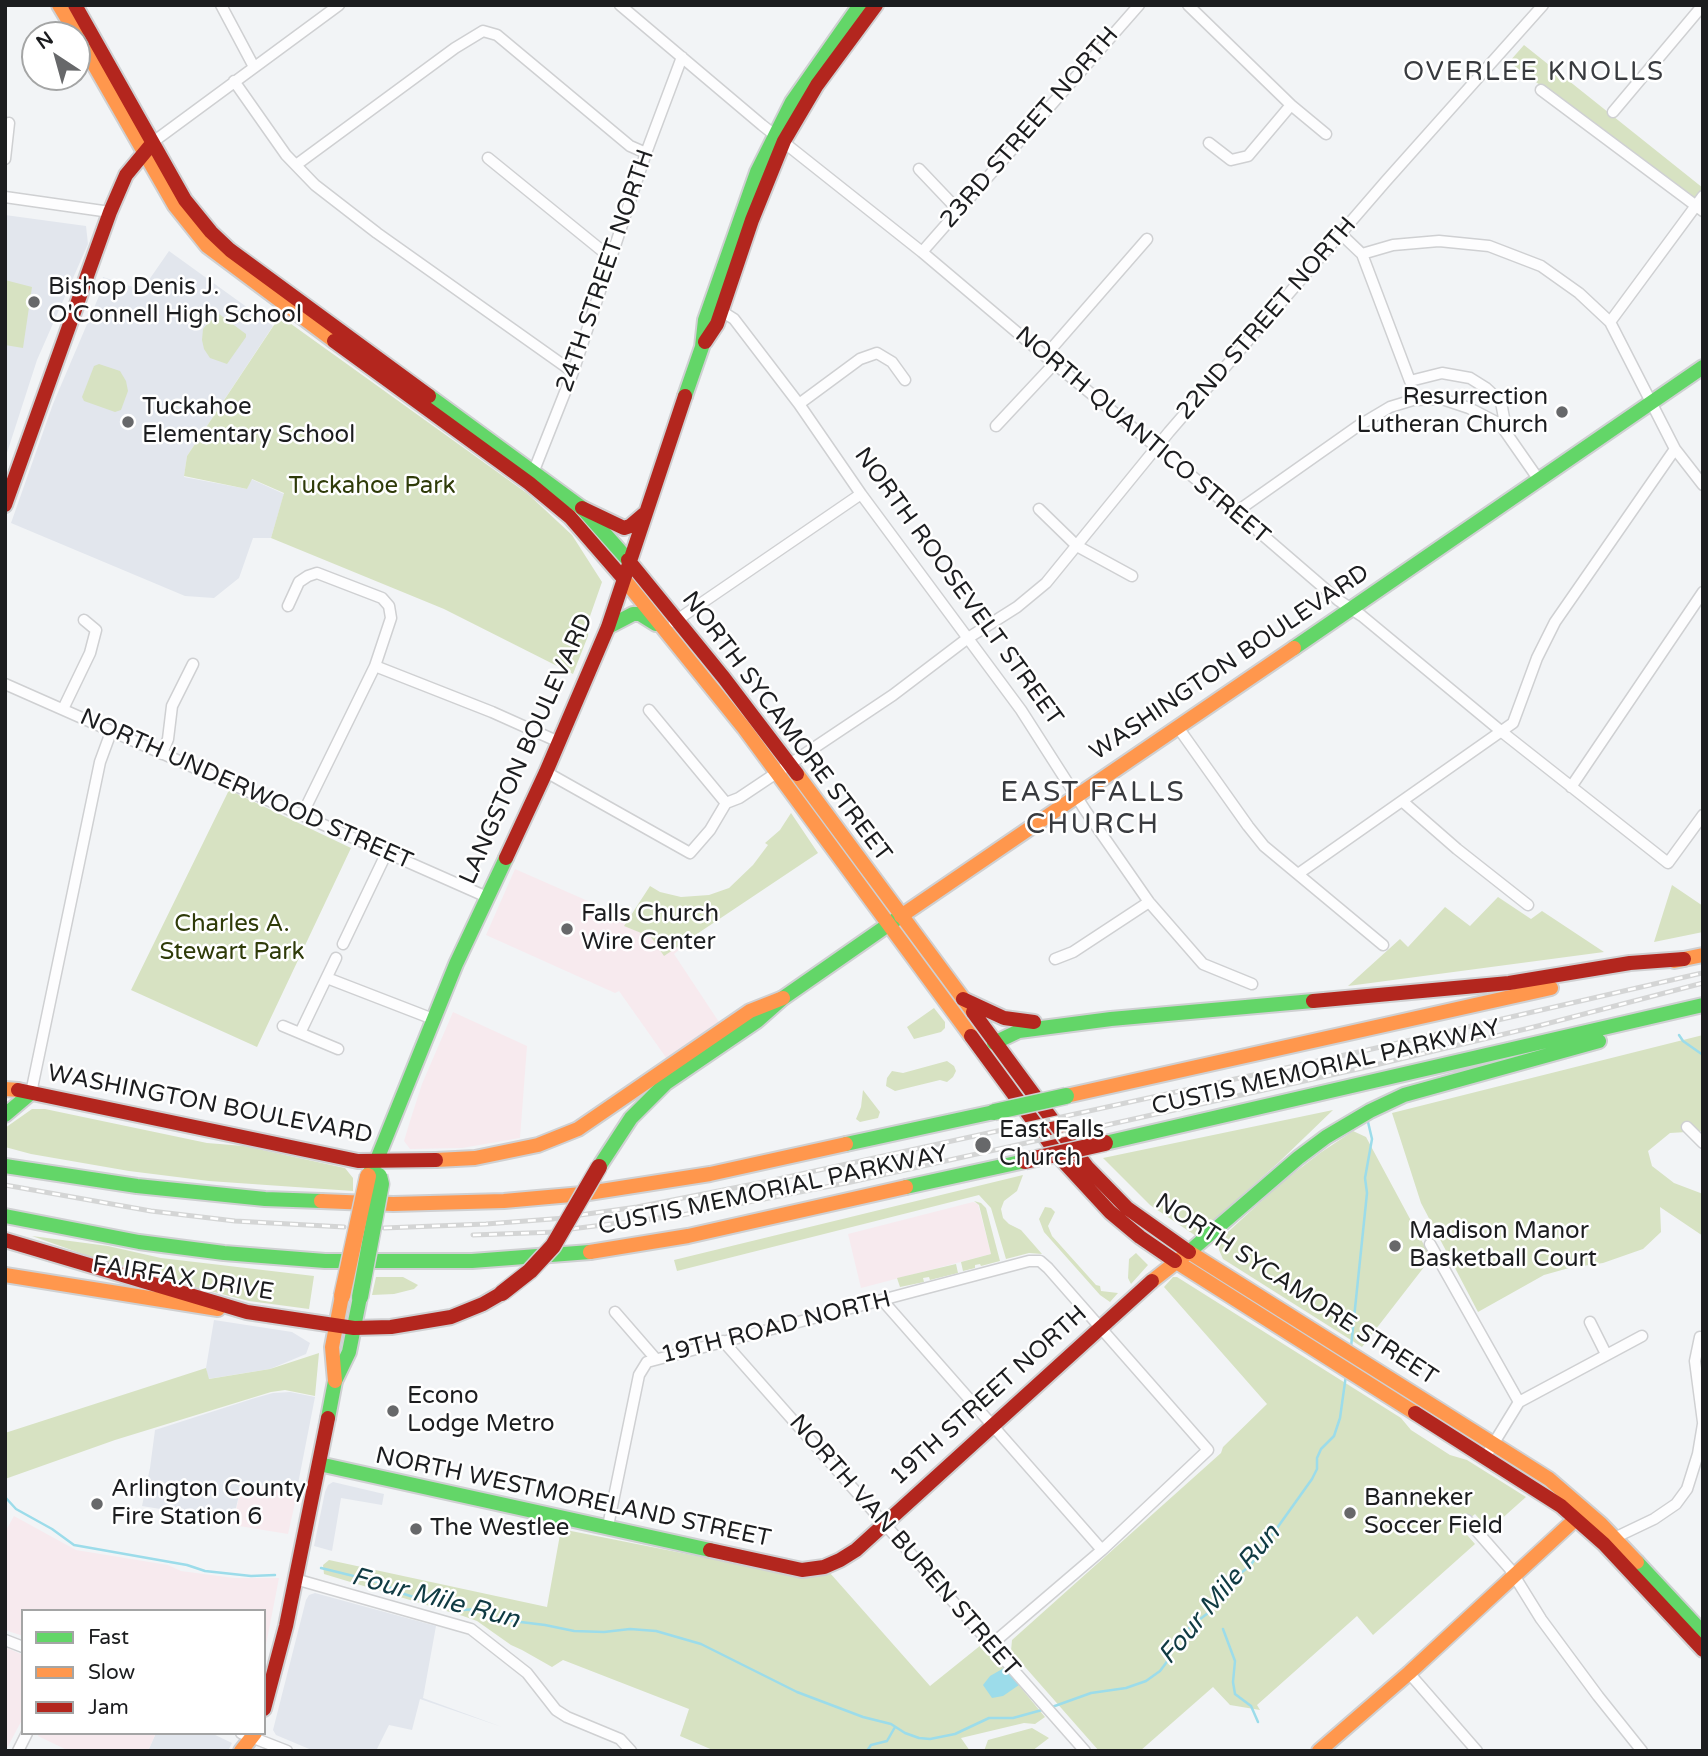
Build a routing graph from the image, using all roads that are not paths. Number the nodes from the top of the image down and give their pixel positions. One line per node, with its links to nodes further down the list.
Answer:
1 (59, 5): 12 (main road, NORTH SYCAMORE STREET)
2 (75, 5): 18 (main road, NORTH SYCAMORE STREET)
3 (221, 5): 15 (street)
4 (339, 5): 15 (street)
5 (620, 5): 14 (street, NORTH QUANTICO STREET)
6 (860, 5): 23 (main road, LANGSTON BOULEVARD)
7 (876, 5): 23 (main road, LANGSTON BOULEVARD)
8 (1139, 5): 34 (street, 23RD STREET NORTH)
9 (1188, 5): 19 (street)
10 (1543, 5): 36 (street, 22ND STREET NORTH)
11 (1703, 5): 20 (street)
12 (69, 21)
13 (91, 55): 18 (main road, NORTH SYCAMORE STREET)
14 (682, 57): 23 (street, NORTH QUANTICO STREET); 26 (street, 24TH STREET NORTH)
15 (254, 66): 16 (street)
16 (234, 81): 25 (street); 29 (street)
17 (1541, 90): 33 (street)
18 (119, 95): 25 (main road, NORTH SYCAMORE STREET)
19 (1291, 105): 22 (street); 24 (street)
20 (1613, 112)
21 (9, 123): 28 (street)
22 (1326, 134)
23 (780, 137): 38 (street, NORTH QUANTICO STREET); 41 (main road, LANGSTON BOULEVARD)
24 (1209, 143)
25 (149, 148): 35 (main road); 54 (main road, NORTH SYCAMORE STREET)
26 (646, 153): 29 (street); 40 (street, 24TH STREET NORTH)
27 (488, 158): 40 (street)
28 (5, 159)
29 (296, 165): 46 (street)
30 (919, 169): 34 (street)
31 (1703, 196): 33 (street)
32 (5, 197): 35 (street)
33 (1699, 209): 42 (street)
34 (958, 210): 38 (street, 23RD STREET NORTH)
35 (110, 212): 58 (main road)
36 (1342, 235): 39 (street); 52 (street, 22ND STREET NORTH)
37 (1147, 239): 43 (street)
38 (922, 252): 43 (street, NORTH QUANTICO STREET)
39 (1362, 254): 42 (street); 50 (street)
40 (611, 258): 46 (street, 24TH STREET NORTH)
41 (716, 308): 49 (street, NORTH ROOSEVELT STREET); 62 (main road, LANGSTON BOULEVARD)
42 (1610, 322): 48 (street)
43 (1045, 356): 44 (street, NORTH QUANTICO STREET)
44 (1054, 364): 51 (street); 52 (street, NORTH QUANTICO STREET)
45 (1703, 368): 48 (main road, WASHINGTON BOULEVARD)
46 (573, 372): 54 (street, 24TH STREET NORTH)
47 (905, 380): 49 (street)
48 (1652, 402): 53 (street); 55 (main road, WASHINGTON BOULEVARD)
49 (799, 404): 57 (street, NORTH ROOSEVELT STREET)
50 (1500, 424): 55 (street); 61 (street)
51 (996, 426)
52 (1156, 448): 61 (street, NORTH QUANTICO STREET); 63 (street, 22ND STREET NORTH)
53 (1675, 449): 56 (street); 81 (street)
54 (532, 478): 59 (main road, NORTH SYCAMORE STREET); 66 (main road, NORTH SYCAMORE STREET)
55 (1539, 480): 69 (main road, WASHINGTON BOULEVARD)
56 (1703, 485)
57 (861, 494): 71 (street); 73 (street, NORTH ROOSEVELT STREET)
58 (5, 505)
59 (582, 508): 62 (main road); 64 (main road, NORTH SYCAMORE STREET)
60 (1039, 509): 63 (street)
61 (1236, 512): 69 (street, NORTH QUANTICO STREET)
62 (644, 514): 64 (main road, LANGSTON BOULEVARD)
63 (1077, 546): 65 (street); 73 (street, 22ND STREET NORTH)
64 (628, 560): 66 (main road, LANGSTON BOULEVARD); 71 (main road, NORTH SYCAMORE STREET)
65 (1132, 576)
66 (623, 578): 71 (main road, NORTH SYCAMORE STREET); 72 (main road, LANGSTON BOULEVARD)
67 (1703, 592): 86 (street)
68 (288, 606): 75 (street)
69 (1350, 609): 79 (main road, WASHINGTON BOULEVARD); 81 (street, NORTH QUANTICO STREET)
70 (84, 620): 77 (street)
71 (670, 624): 72 (main road); 84 (main road, NORTH SYCAMORE STREET)
72 (608, 627): 82 (main road, LANGSTON BOULEVARD)
73 (968, 638): 84 (street, 22ND STREET NORTH); 87 (street, NORTH ROOSEVELT STREET)
74 (193, 664): 83 (street)
75 (375, 666): 82 (street); 90 (street)
76 (5, 684): 77 (street, NORTH UNDERWOOD STREET)
77 (63, 709): 80 (street, NORTH UNDERWOOD STREET)
78 (649, 710): 89 (street)
79 (1177, 726): 87 (main road, WASHINGTON BOULEVARD); 93 (street)
80 (110, 732): 83 (street, NORTH UNDERWOOD STREET); 115 (street)
81 (1502, 732): 86 (street, NORTH QUANTICO STREET); 88 (street)
82 (559, 742): 85 (main road, LANGSTON BOULEVARD)
83 (162, 754): 90 (street, NORTH UNDERWOOD STREET)
84 (784, 768): 89 (street, 22ND STREET NORTH); 97 (main road, NORTH SYCAMORE STREET)
85 (546, 772): 89 (street, 22ND STREET NORTH); 94 (main road, LANGSTON BOULEVARD)
86 (1571, 787): 91 (street, NORTH QUANTICO STREET)
87 (1076, 794): 95 (street, NORTH ROOSEVELT STREET); 97 (main road, WASHINGTON BOULEVARD)
88 (1402, 801): 93 (street); 96 (street)
89 (726, 803)
90 (302, 814): 92 (street, NORTH UNDERWOOD STREET)
91 (1703, 815)
92 (387, 852): 94 (street, NORTH UNDERWOOD STREET); 98 (street)
93 (1298, 874): 99 (street)
94 (487, 897): 109 (main road, LANGSTON BOULEVARD)
95 (1149, 902): 102 (street); 105 (street, NORTH ROOSEVELT STREET)
96 (1528, 905)
97 (895, 921): 106 (main road, WASHINGTON BOULEVARD); 107 (main road, NORTH SYCAMORE STREET); 113 (main road, NORTH SYCAMORE STREET)
98 (343, 943)
99 (1383, 945)
100 (1703, 955): 103 (main road, CUSTIS MEMORIAL PARKWAY)
101 (337, 958): 104 (street)
102 (1055, 959)
103 (1684, 959): 110 (main road); 118 (main road, CUSTIS MEMORIAL PARKWAY, bridge)
104 (327, 978): 109 (street); 112 (street)
105 (1252, 984)
106 (783, 998): 119 (main road, WASHINGTON BOULEVARD); 131 (main road, WASHINGTON BOULEVARD, bridge)
107 (963, 999): 110 (main road); 113 (main road, NORTH SYCAMORE STREET)
108 (1703, 1007): 120 (main road, CUSTIS MEMORIAL PARKWAY, bridge); 123 (main road, 19TH STREET NORTH)
109 (433, 1019): 119 (main road, LANGSTON BOULEVARD)
110 (1087, 1023): 113 (main road)
111 (283, 1026): 112 (street)
112 (300, 1033): 114 (street)
113 (987, 1046): 123 (main road, NORTH SYCAMORE STREET)
114 (338, 1049)
115 (14, 1096): 119 (main road, WASHINGTON BOULEVARD)
116 (1687, 1127): 117 (street)
117 (1703, 1143)
118 (5, 1166)
119 (375, 1171): 129 (main road, LANGSTON BOULEVARD, bridge); 131 (main road, LANGSTON BOULEVARD, bridge)
120 (5, 1216)
121 (5, 1240): 126 (main road)
122 (1430, 1244): 138 (street)
123 (1182, 1257): 130 (main road, 19TH STREET NORTH); 141 (main road, NORTH SYCAMORE STREET); 141 (main road, NORTH SYCAMORE STREET)
124 (5, 1275): 126 (main road, FAIRFAX DRIVE)
125 (883, 1301): 130 (street, 19TH ROAD NORTH); 134 (street, 19TH ROAD NORTH); 140 (street)
126 (247, 1312): 129 (main road, FAIRFAX DRIVE)
127 (615, 1312): 136 (street)
128 (1590, 1322): 135 (street)
129 (336, 1326): 131 (main road, FAIRFAX DRIVE); 137 (main road, LANGSTON BOULEVARD)
130 (1100, 1327): 140 (main road, 19TH STREET NORTH); 148 (street)
131 (354, 1328): 137 (main road, LANGSTON BOULEVARD)
132 (1642, 1336): 135 (street)
133 (1700, 1337): 139 (street)
134 (723, 1341): 136 (street, 19TH ROAD NORTH); 145 (street, NORTH VAN BUREN STREET)
135 (1606, 1354): 138 (street)
136 (655, 1358): 146 (street, 19TH ROAD NORTH)
137 (335, 1381): 142 (main road, LANGSTON BOULEVARD)
138 (1519, 1402): 141 (street)
139 (1703, 1423): 147 (street)
140 (992, 1425): 145 (main road, 19TH STREET NORTH); 148 (street)
141 (1490, 1449): 143 (main road)
142 (319, 1464): 146 (main road, NORTH WESTMORELAND STREET); 151 (main road, LANGSTON BOULEVARD)
143 (1581, 1514): 147 (main road); 150 (main road)
144 (1467, 1520): 150 (street)
145 (884, 1522): 149 (main road, 19TH STREET NORTH); 152 (street, NORTH VAN BUREN STREET)
146 (608, 1526): 149 (main road, NORTH WESTMORELAND STREET)
147 (1609, 1541): 153 (main road)
148 (1102, 1550): 152 (street)
149 (818, 1568)
150 (1515, 1577): 154 (main road); 165 (street)
151 (295, 1579): 155 (main road, LANGSTON BOULEVARD); 162 (street)
152 (992, 1644): 163 (street, NORTH VAN BUREN STREET)
153 (1703, 1645)
154 (1409, 1673): 158 (main road); 164 (street)
155 (266, 1703)
156 (26, 1735): 159 (street)
157 (250, 1739): 160 (main road); 161 (street)
158 (1326, 1749)
159 (19, 1751)
160 (241, 1751)
161 (287, 1751)
162 (631, 1751)
163 (1084, 1751)
164 (1477, 1751)
165 (1642, 1751)

